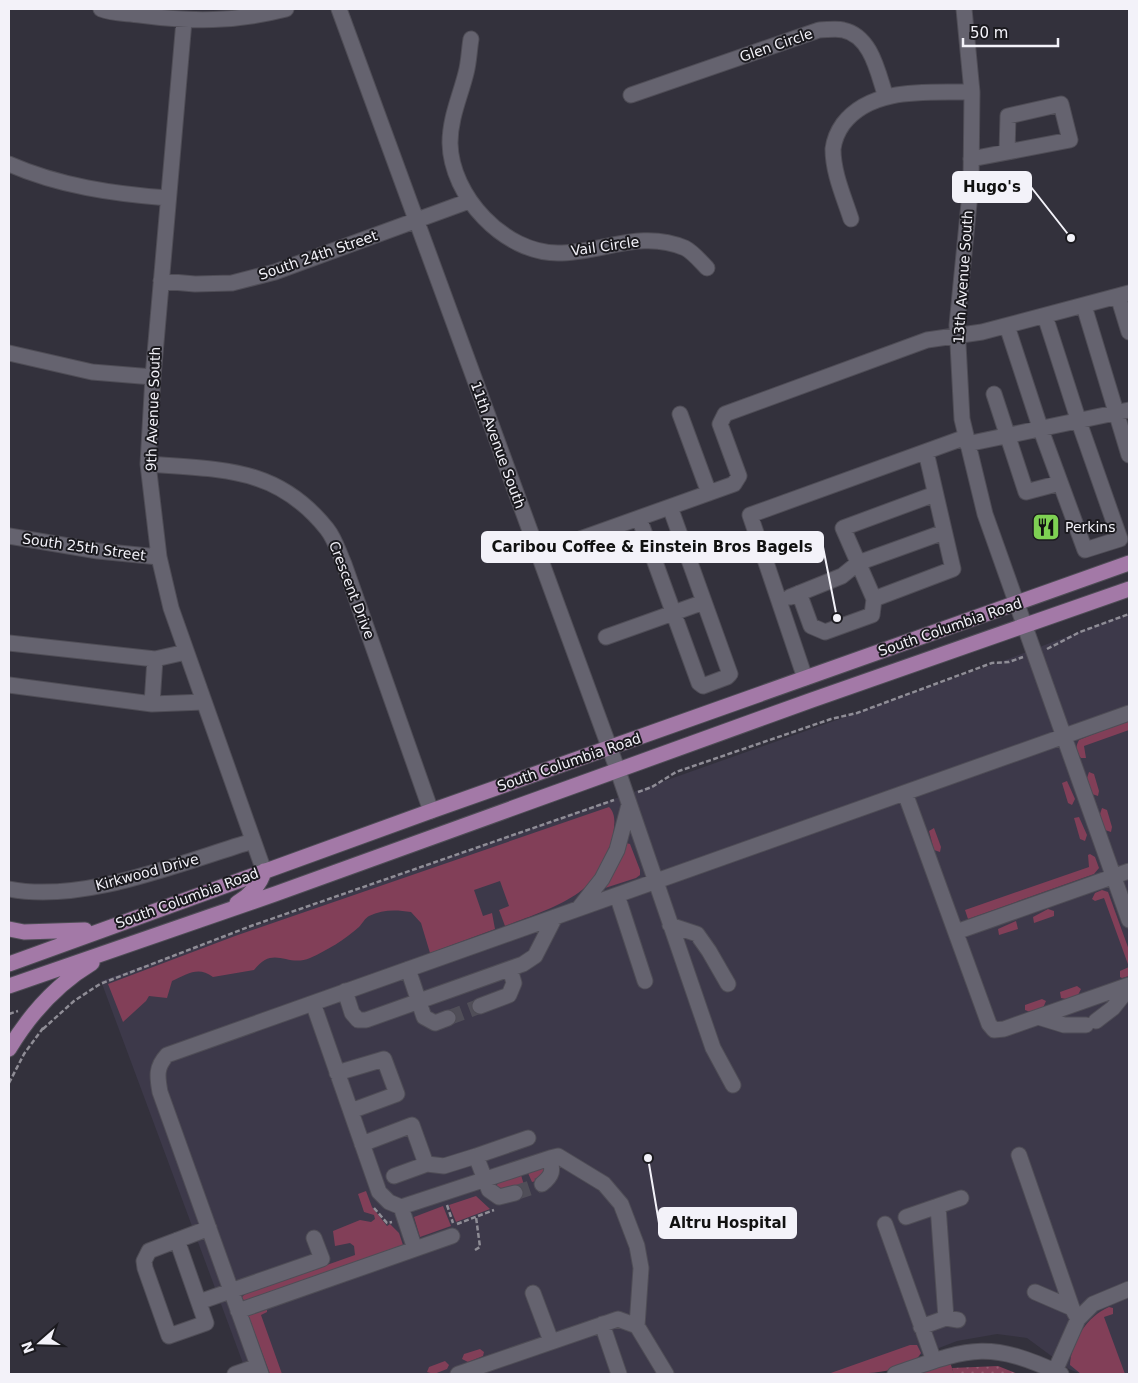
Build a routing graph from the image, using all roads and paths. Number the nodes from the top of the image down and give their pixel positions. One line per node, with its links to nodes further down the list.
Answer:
1 (101, 9): 5 (street)
2 (286, 9): 5 (street)
3 (339, 9): 16 (street, 11th Avenue South)
4 (964, 9): 7 (street, 13th Avenue South)
5 (184, 21): 13 (street, 9th Avenue South)
6 (471, 39): 14 (street, Vail Circle)
7 (972, 92): 9 (street); 11 (street, 13th Avenue South)
8 (631, 95): 9 (street, Glen Circle)
9 (886, 97): 15 (street)
10 (1007, 152): 10 (street); 11 (street)
11 (971, 159): 24 (street, 13th Avenue South)
12 (9, 164): 13 (street)
13 (168, 198): 18 (street, 9th Avenue South)
14 (469, 201): 16 (street, South 24th Street); 17 (street, Vail Circle)
15 (851, 219)
16 (416, 221): 18 (street, South 24th Street); 44 (street, 11th Avenue South)
17 (707, 268)
18 (161, 281): 26 (street, 9th Avenue South)
19 (1124, 295): 20 (street); 23 (street)
20 (1084, 306): 21 (street); 28 (street)
21 (1045, 316): 22 (street); 30 (street)
22 (1007, 326): 24 (street); 31 (street)
23 (1129, 332)
24 (957, 337): 33 (street, 13th Avenue South); 38 (street)
25 (9, 353): 26 (street)
26 (153, 377): 36 (street, 9th Avenue South)
27 (994, 394): 32 (street)
28 (1123, 412): 30 (street); 35 (street)
29 (680, 414): 38 (street)
30 (1078, 422): 31 (street); 37 (street)
31 (1041, 430): 32 (street); 37 (street)
32 (1007, 437): 33 (street); 37 (street)
33 (967, 441): 34 (street); 53 (street, 13th Avenue South)
34 (926, 452): 39 (street); 51 (street)
35 (1129, 455)
36 (148, 464): 45 (street, 9th Avenue South); 75 (street, Crescent Drive)
37 (1060, 482)
38 (709, 493): 40 (street)
39 (935, 494): 42 (street); 46 (street)
40 (670, 507): 41 (street); 52 (street)
41 (639, 518): 44 (street); 54 (street)
42 (944, 532): 46 (street); 50 (street)
43 (9, 536): 45 (street, South 25th Street)
44 (538, 554): 69 (street, 11th Avenue South)
45 (159, 557): 60 (street, 9th Avenue South)
46 (858, 563): 49 (street); 50 (street)
47 (1129, 563): 53 (main road, South Columbia Road)
48 (1129, 589): 56 (main road, South Columbia Road)
49 (799, 593): 50 (street); 51 (street)
50 (874, 599)
51 (779, 601): 63 (street)
52 (704, 602): 54 (street); 54 (street)
53 (1016, 603): 56 (street, 13th Avenue South); 63 (main road, South Columbia Road)
54 (673, 613): 57 (street)
55 (1129, 614): 59 (path)
56 (1024, 627): 68 (street, 13th Avenue South); 70 (main road, South Columbia Road)
57 (606, 637)
58 (9, 643): 61 (street)
59 (1052, 647)
60 (186, 652): 61 (street); 65 (street, 9th Avenue South)
61 (155, 659): 66 (street)
62 (1008, 662): 71 (path)
63 (805, 678): 69 (main road, South Columbia Road)
64 (9, 685): 66 (street)
65 (204, 702): 66 (street); 76 (street, 9th Avenue South)
66 (152, 704)
67 (1129, 713): 68 (street)
68 (1065, 737): 72 (street); 79 (street, 13th Avenue South)
69 (609, 748): 70 (street, 11th Avenue South); 75 (main road, South Columbia Road)
70 (618, 771): 73 (street, 11th Avenue South); 84 (main road, South Columbia Road)
71 (652, 787)
72 (905, 793): 80 (street); 90 (street)
73 (629, 805): 80 (street, 11th Avenue South); 83 (street)
74 (598, 806): 106 (path)
75 (431, 810): 77 (main road, South Columbia Road)
76 (254, 841): 77 (street, 9th Avenue South); 81 (street, Kirkwood Drive)
77 (264, 870): 84 (main road); 88 (main road, South Columbia Road)
78 (1129, 871): 79 (street)
79 (1114, 876): 86 (street, 13th Avenue South); 90 (street)
80 (655, 882): 82 (street); 87 (street, 11th Avenue South)
81 (9, 889)
82 (617, 895): 83 (street); 95 (street)
83 (578, 909): 85 (street)
84 (222, 912): 91 (main road, South Columbia Road)
85 (556, 917): 93 (street); 94 (street)
86 (1129, 920)
87 (670, 925): 96 (street); 110 (street, 11th Avenue South)
88 (106, 927): 89 (main road); 92 (main road, South Columbia Road)
89 (9, 929)
90 (956, 932): 103 (street)
91 (115, 949): 97 (main road, South Columbia Road); 107 (main road)
92 (9, 964)
93 (408, 969): 99 (street); 100 (street)
94 (510, 969): 100 (street); 102 (street)
95 (645, 981)
96 (728, 984)
97 (9, 986)
98 (1129, 986): 103 (street); 103 (street)
99 (345, 991): 100 (street); 101 (street)
100 (418, 1002): 104 (street)
101 (312, 1003): 108 (street); 129 (street)
102 (480, 1006)
103 (1038, 1017)
104 (448, 1018)
105 (37, 1023): 106 (path)
106 (43, 1029): 109 (path)
107 (9, 1049)
108 (337, 1073): 111 (street); 111 (street)
109 (9, 1083)
110 (733, 1085)
111 (351, 1111): 113 (street)
112 (528, 1138): 115 (street)
113 (362, 1144): 117 (street); 125 (street)
114 (1019, 1155): 141 (street)
115 (476, 1156): 117 (street); 119 (street)
116 (550, 1158): 119 (street); 120 (street); 143 (street)
117 (426, 1164): 118 (street)
118 (394, 1176)
119 (484, 1180): 121 (street); 125 (street)
120 (542, 1184)
121 (515, 1194)
122 (961, 1198): 124 (street)
123 (446, 1203): 130 (path)
124 (938, 1206): 127 (street); 144 (street)
125 (401, 1207): 133 (street)
126 (476, 1216): 134 (path)
127 (906, 1217)
128 (885, 1224): 144 (street)
129 (209, 1228): 132 (street); 136 (street)
130 (453, 1231): 133 (street)
131 (314, 1238): 136 (street)
132 (177, 1240): 139 (street); 139 (street)
133 (415, 1249): 140 (street)
134 (475, 1250)
135 (1129, 1289): 141 (street)
136 (232, 1292): 139 (street); 140 (street)
137 (1035, 1292): 141 (street)
138 (533, 1293): 145 (street)
139 (199, 1302)
140 (238, 1311): 147 (street)
141 (1075, 1314): 148 (street)
142 (602, 1324): 143 (street); 145 (street); 151 (street)
143 (637, 1326): 152 (street)
144 (922, 1327): 146 (street)
145 (551, 1341): 150 (street)
146 (934, 1361): 148 (street); 153 (street)
147 (259, 1370): 149 (street)
148 (1058, 1373)
149 (235, 1374)
150 (458, 1374)
151 (620, 1374)
152 (666, 1374)
153 (894, 1374)

